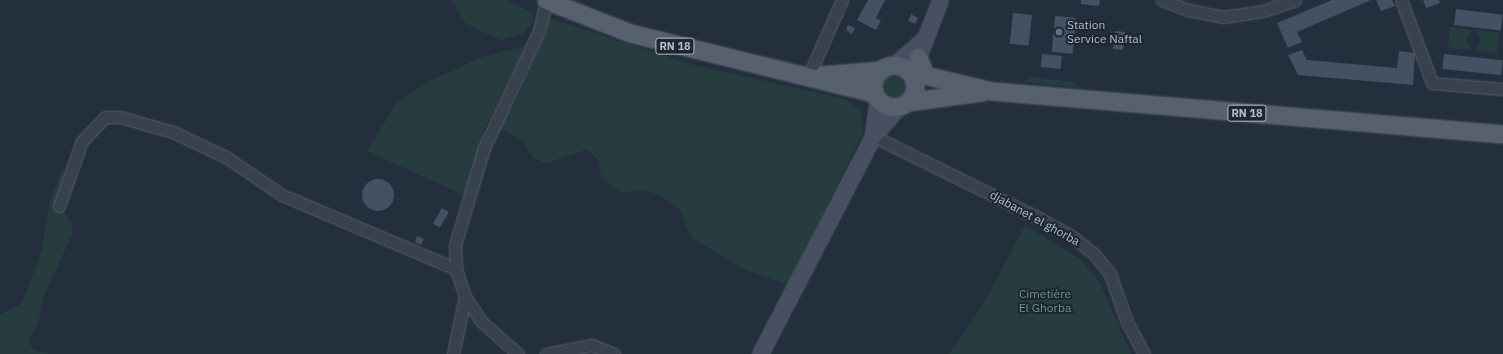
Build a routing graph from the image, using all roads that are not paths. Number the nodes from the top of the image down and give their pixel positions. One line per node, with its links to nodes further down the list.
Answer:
1 (546, 0): 9 (main road, RN 18); 17 (street)
2 (842, 0): 9 (street)
3 (940, 0): 7 (main road)
4 (1162, 0): 5 (street)
5 (1295, 0)
6 (1401, 0): 10 (street)
7 (923, 39): 8 (main road); 8 (main road)
8 (908, 70): 9 (main road, RN 18); 11 (main road, RN 18); 12 (main road); 13 (main road)
9 (809, 76): 12 (main road, RN 18)
10 (1503, 89)
11 (992, 91): 13 (main road, RN 18); 14 (main road, RN 18)
12 (876, 96): 13 (main road); 15 (main road)
13 (903, 104): 15 (main road)
14 (1503, 134)
15 (873, 136): 23 (main road); 24 (street, djabanet el ghorba)
16 (59, 206): 17 (street)
17 (456, 269): 18 (street)
18 (465, 297): 19 (street); 20 (street)
19 (453, 354)
20 (518, 354)
21 (546, 354): 22 (street)
22 (614, 354)
23 (759, 354)
24 (1144, 354)

